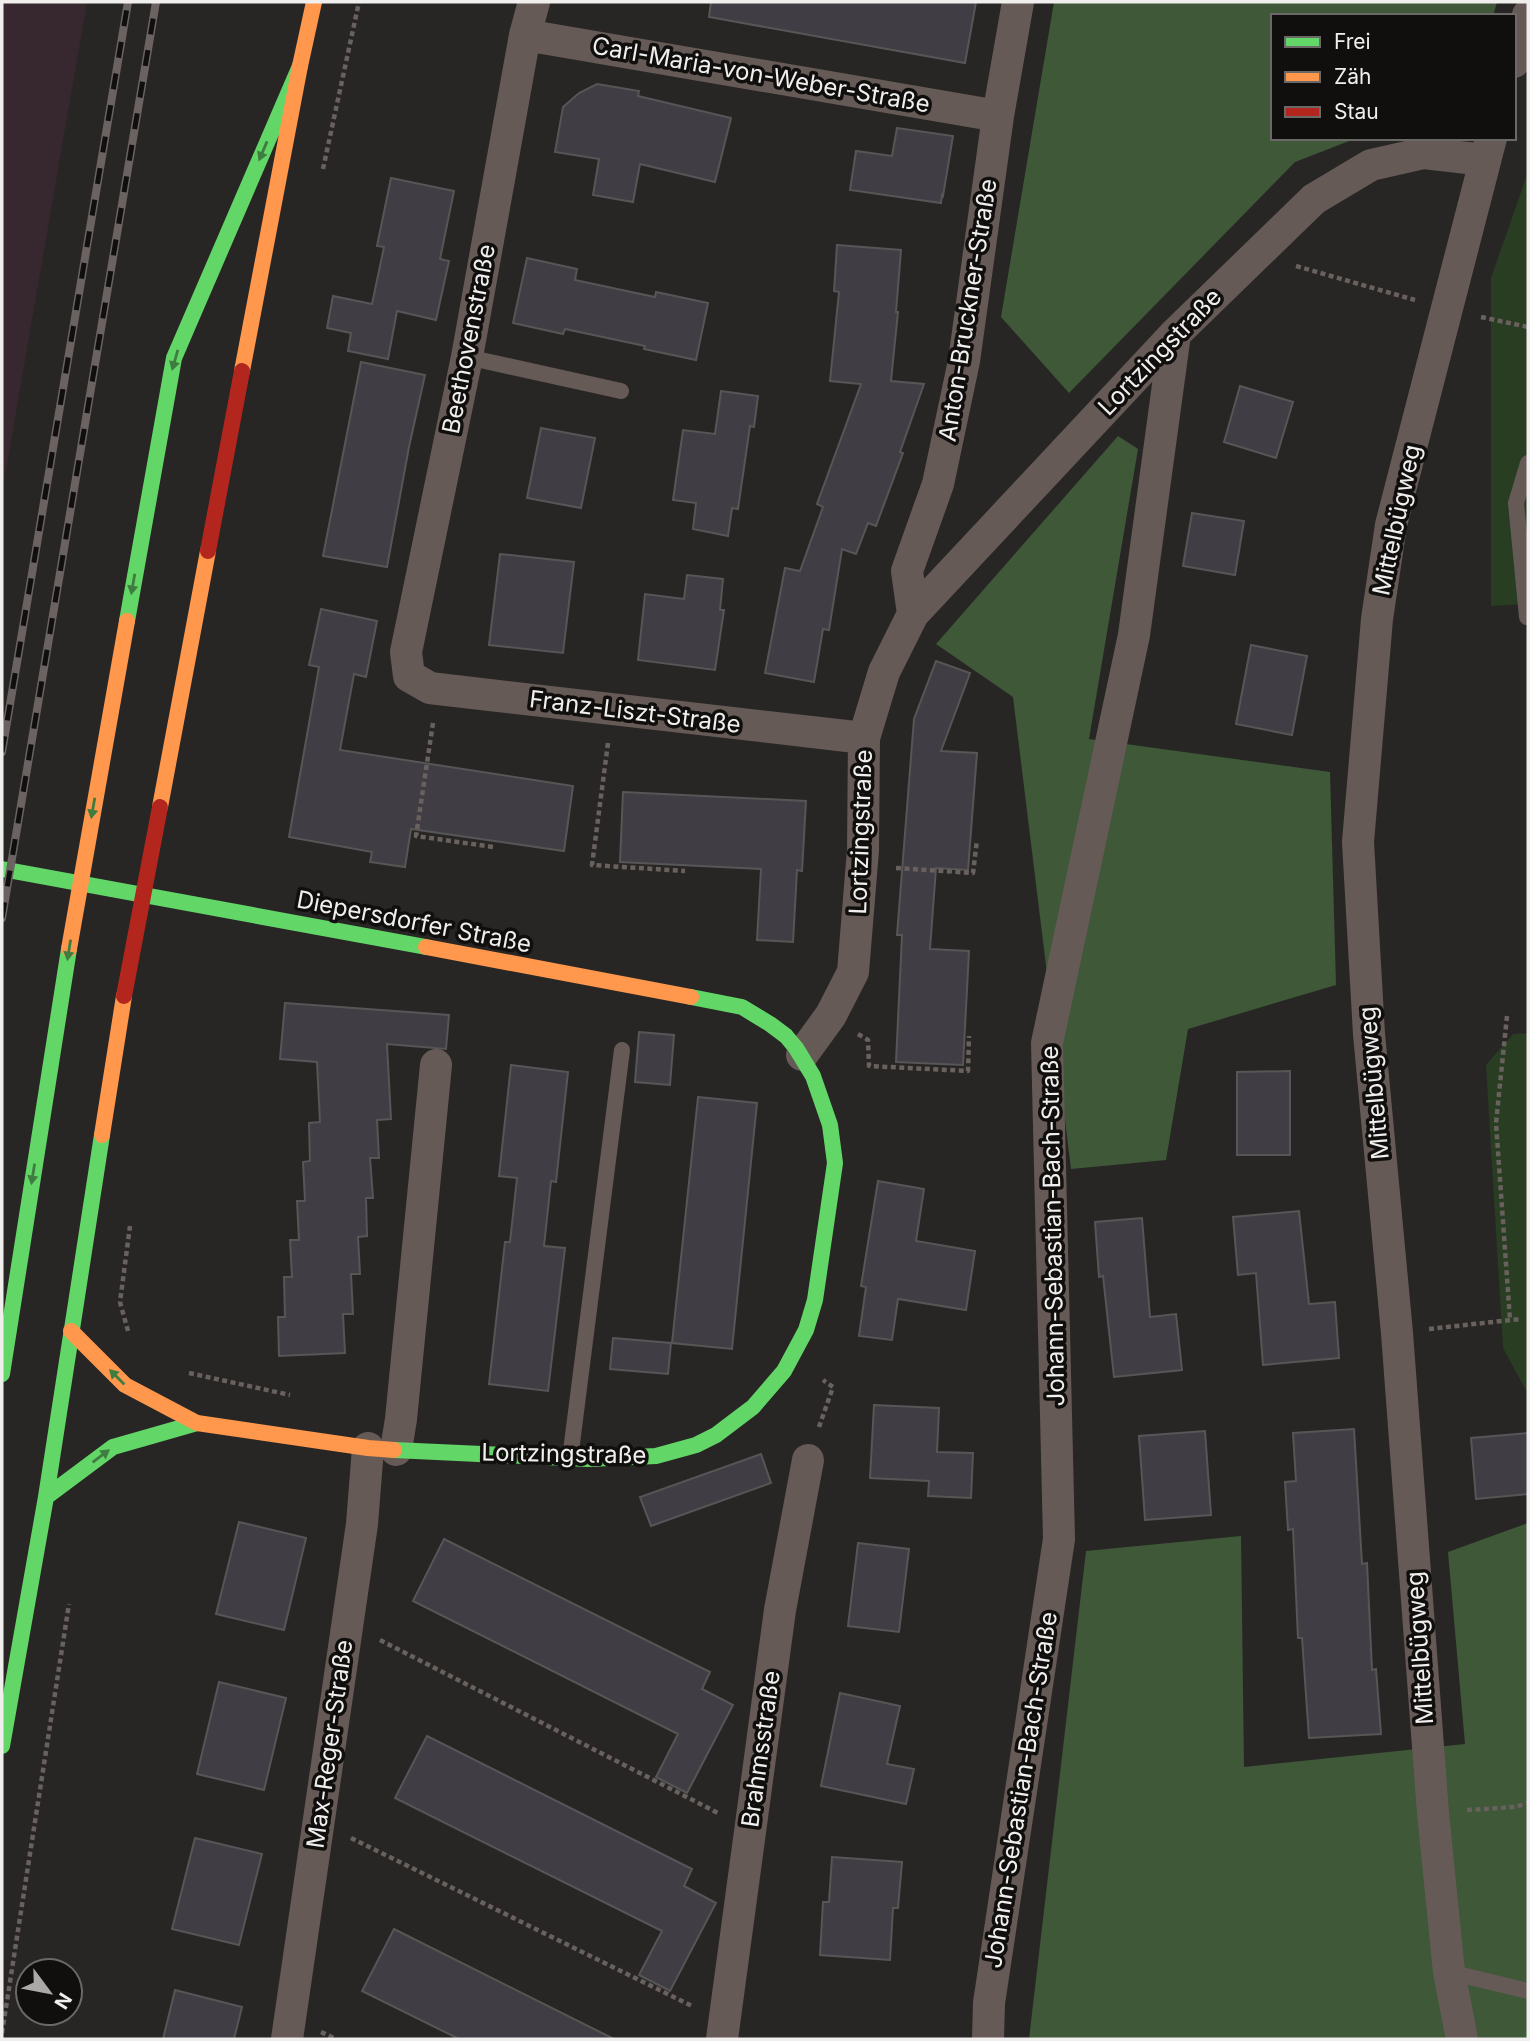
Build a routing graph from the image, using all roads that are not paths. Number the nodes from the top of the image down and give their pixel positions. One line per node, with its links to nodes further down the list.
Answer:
1 (314, 2): 7 (main road)
2 (534, 2): 5 (street, Beethovenstraße)
3 (1018, 2): 8 (street, Anton-Bruckner-Straße)
4 (1528, 15): 6 (street)
5 (525, 35): 8 (street, Carl-Maria-von-Weber-Straße); 11 (street, Beethovenstraße)
6 (1516, 55)
7 (300, 66): 19 (main road, one-way to 19); 23 (main road, bridge)
8 (998, 116): 14 (street, Anton-Bruckner-Straße)
9 (1488, 149): 10 (street, Lortzingstraße); 32 (street, Mittelbügweg)
10 (1175, 334): 14 (street, Lortzingstraße); 36 (street, Johann-Sebastian-Bach-Straße)
11 (467, 357): 12 (lane); 16 (street, Beethovenstraße)
12 (621, 391)
13 (1528, 463): 15 (lane)
14 (913, 614): 17 (street, Lortzingstraße)
15 (1527, 617)
16 (409, 676): 17 (street, Franz-Liszt-Straße)
17 (864, 738): 21 (street, Lortzingstraße)
18 (2, 869): 19 (main road, Diepersdorfer Straße)
19 (80, 882): 21 (main road, Diepersdorfer Straße); 24 (main road, one-way to 24)
20 (622, 1050): 27 (lane)
21 (802, 1055): 27 (main road, Lortzingstraße)
22 (436, 1065): 26 (street)
23 (71, 1331): 25 (main road, one-way to 23); 29 (main road)
24 (2, 1374)
25 (197, 1423): 26 (main road, Lortzingstraße); 29 (main road, one-way to 25)
26 (382, 1449): 27 (main road, Lortzingstraße); 35 (street, Max-Reger-Straße)
27 (570, 1459)
28 (808, 1460): 34 (street, Brahmsstraße)
29 (46, 1497): 31 (main road)
30 (2, 1721): 31 (main road)
31 (2, 1745)
32 (1449, 1972): 33 (lane); 37 (street, Mittelbügweg)
33 (1528, 1991)
34 (723, 2031)
35 (287, 2039)
36 (988, 2039)
37 (1462, 2039)

